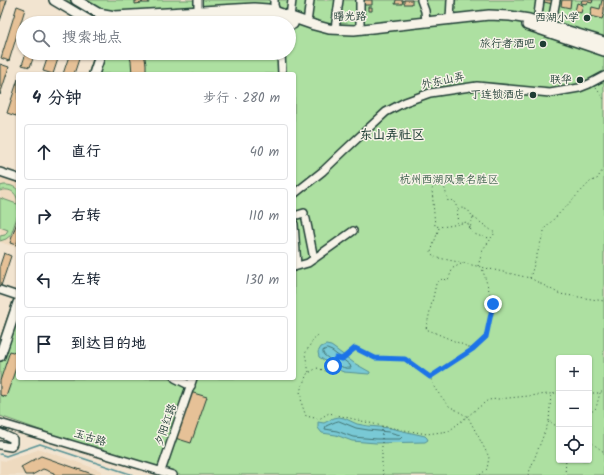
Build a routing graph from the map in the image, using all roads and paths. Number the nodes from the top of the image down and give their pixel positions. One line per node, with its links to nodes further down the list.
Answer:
1 (54, 0): 16 (main road)
2 (76, 0): 17 (main road, 曙光路)
3 (134, 0): 4 (path)
4 (137, 0)
5 (198, 0): 15 (street)
6 (274, 0): 22 (street)
7 (292, 0): 23 (street)
8 (310, 0): 28 (street)
9 (339, 0): 31 (street)
10 (360, 0): 32 (street)
11 (421, 0): 26 (street)
12 (451, 0): 25 (street)
13 (540, 0): 27 (street)
14 (556, 0): 30 (street)
15 (198, 10): 18 (main road, 曙光路); 21 (main road, 曙光路)
16 (81, 16)
17 (106, 16)
18 (141, 16)
19 (231, 16): 20 (main road, 曙光路)
20 (267, 16)
21 (275, 16)
22 (277, 16)
23 (290, 16)
24 (296, 19): 28 (main road, 曙光路)
25 (450, 20): 26 (main road, 曙光路); 27 (main road, 曙光路)
26 (426, 22): 32 (main road, 曙光路)
27 (537, 22): 30 (main road, 曙光路)
28 (307, 23): 31 (main road, 曙光路)
29 (296, 25): 34 (main road, 曙光路)
30 (551, 26): 33 (main road, 曙光路)
31 (335, 29): 32 (main road, 曙光路)
32 (360, 30)
33 (604, 42)
34 (604, 51)
35 (99, 60): 37 (main road)
36 (281, 60): 38 (street)
37 (95, 72)
38 (282, 72)
39 (604, 76): 40 (street, 外东山弄)
40 (589, 84): 41 (path); 45 (street, 外东山弄)
41 (604, 99)
42 (604, 168): 59 (path)
43 (0, 172): 44 (street)
44 (16, 177)
45 (296, 192)
46 (458, 209): 48 (path); 49 (path); 50 (path)
47 (296, 216): 54 (street)
48 (472, 217): 51 (path); 53 (path)
49 (457, 224): 50 (path); 51 (path)
50 (439, 227): 55 (path)
51 (470, 228): 53 (path)
52 (353, 231): 54 (street)
53 (491, 238): 57 (path)
54 (314, 259): 56 (street)
55 (463, 263): 57 (path); 65 (path)
56 (296, 267)
57 (478, 267): 58 (path)
58 (482, 268): 59 (path); 65 (path)
59 (530, 278): 62 (path)
60 (0, 290): 61 (street)
61 (16, 295)
62 (604, 301)
63 (16, 309): 66 (main road)
64 (318, 335): 67 (path)
65 (473, 349): 68 (path)
66 (0, 356)
67 (310, 372): 68 (path); 81 (path)
68 (430, 377): 78 (path)
69 (179, 380): 71 (street)
70 (192, 380): 71 (street, 夕阳红路)
71 (191, 386): 88 (street, 夕阳红路)
72 (604, 390): 76 (path)
73 (556, 392): 74 (path)
74 (551, 393): 78 (path); 79 (path)
75 (592, 393): 76 (path)
76 (600, 393): 77 (path)
77 (592, 411)
78 (468, 417): 81 (path); 90 (path)
79 (549, 421): 82 (path); 91 (path)
80 (0, 423): 88 (street, 玉古路)
81 (382, 426): 89 (path)
82 (558, 427)
83 (0, 433): 85 (street)
84 (592, 443): 86 (path)
85 (0, 445)
86 (604, 452)
87 (566, 463): 92 (path)
88 (166, 473)
89 (385, 475)
90 (480, 475)
91 (528, 475)
92 (565, 475)

